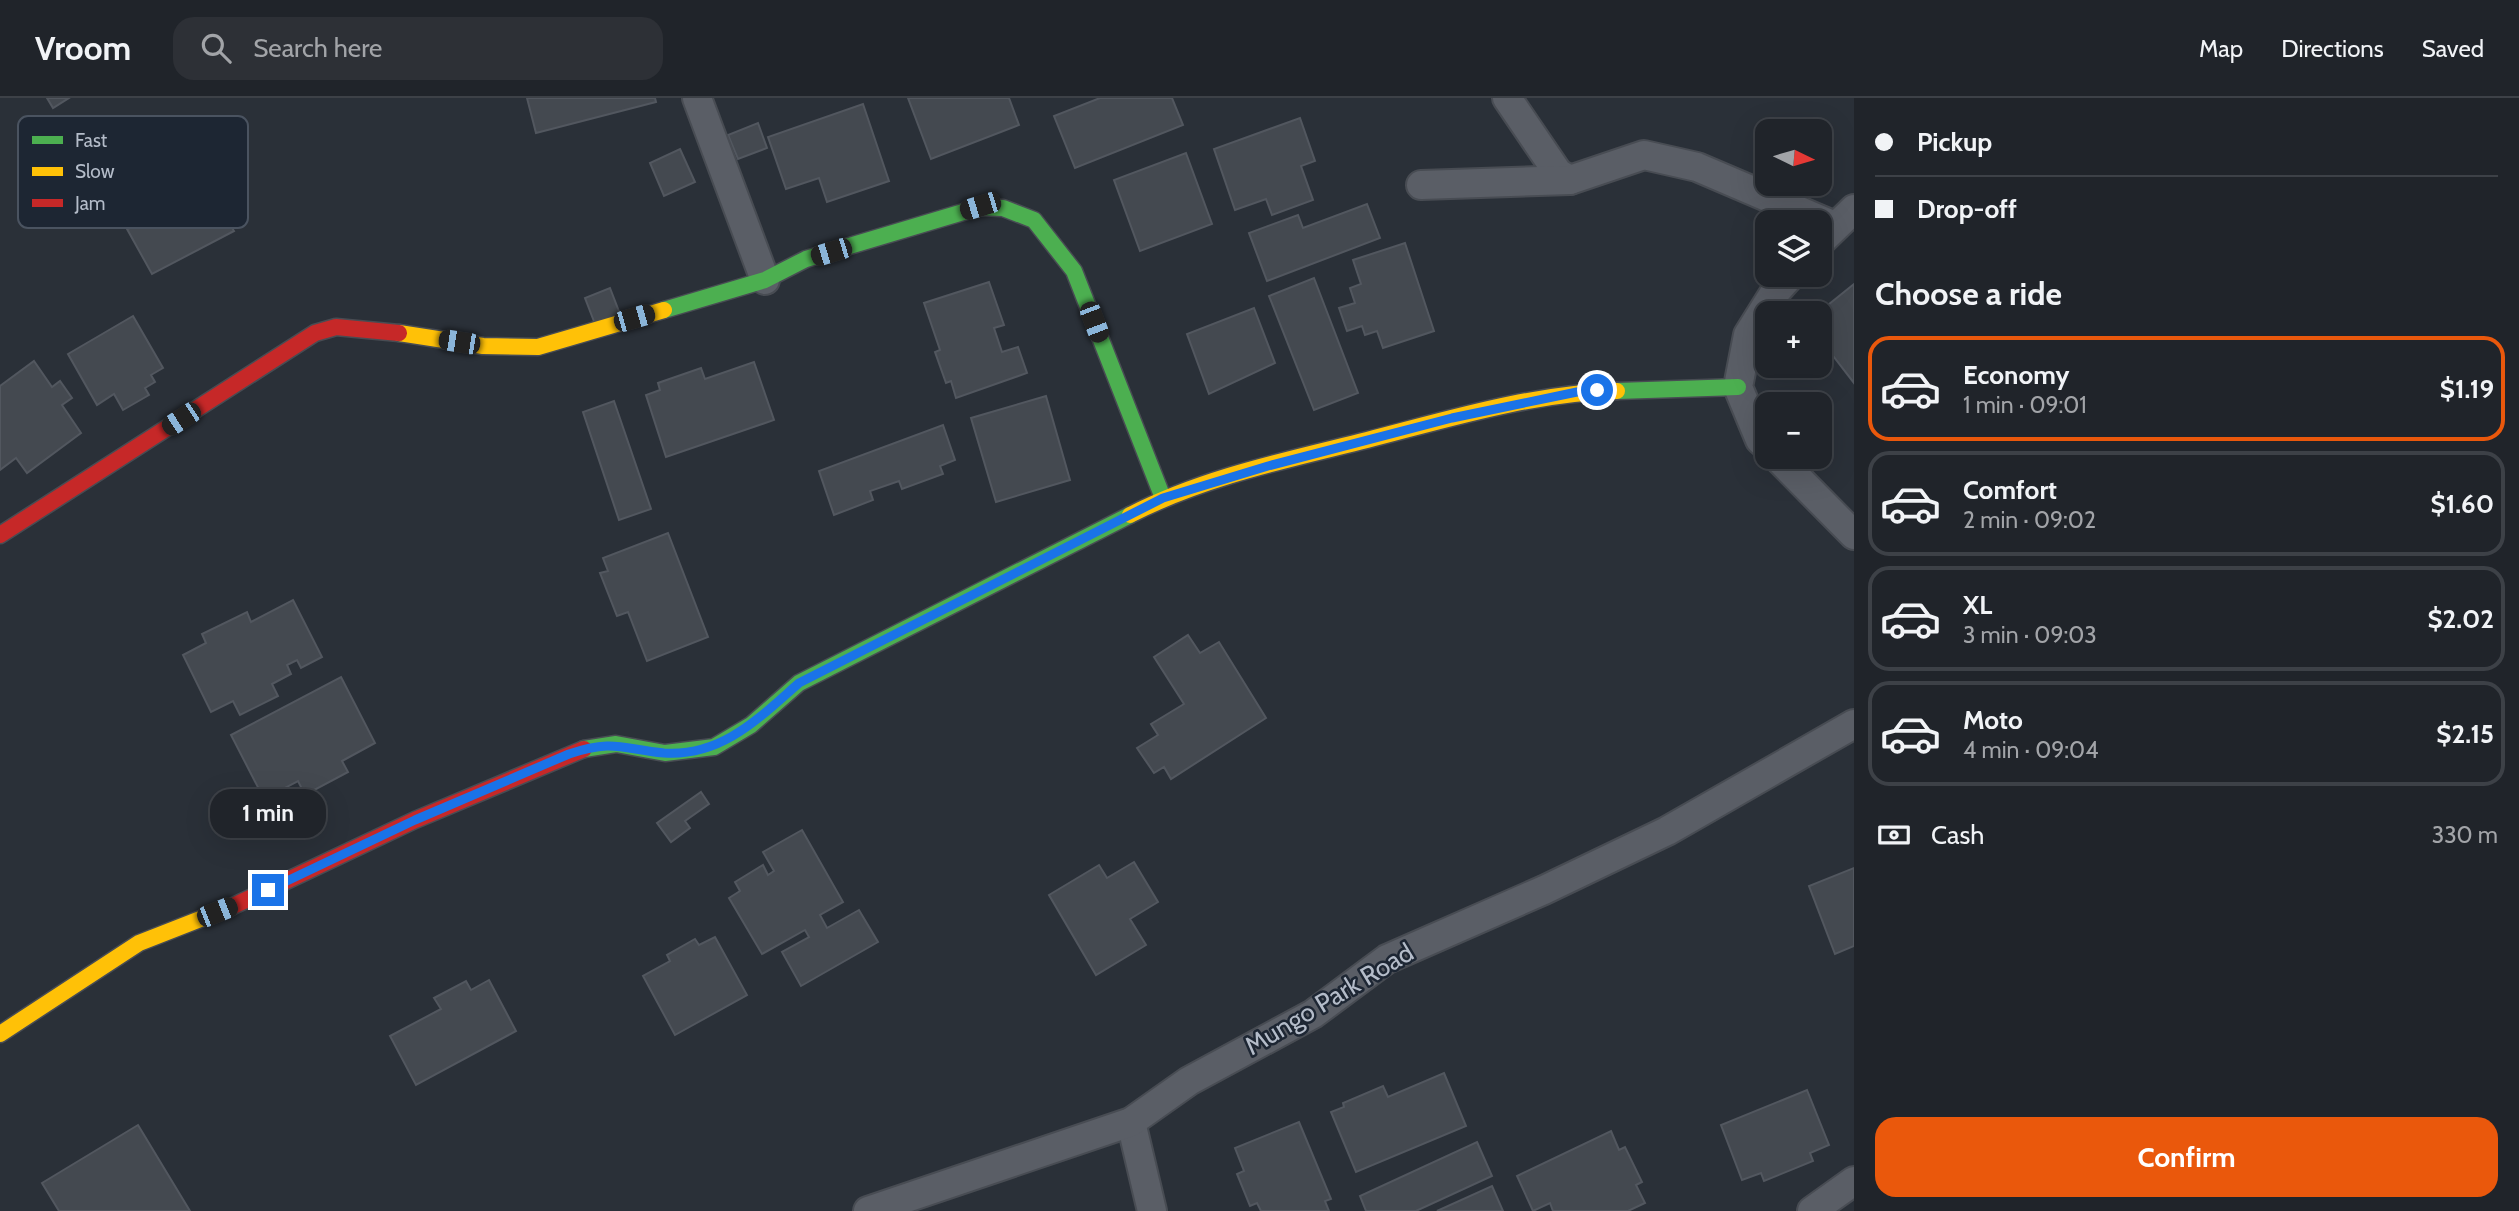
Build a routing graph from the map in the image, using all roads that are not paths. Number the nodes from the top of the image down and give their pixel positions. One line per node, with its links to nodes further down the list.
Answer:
1 (696, 98): 6 (street)
2 (1507, 98): 3 (street)
3 (1570, 180): 4 (street); 5 (street)
4 (1421, 186)
5 (1836, 226)
6 (765, 280): 11 (street); 12 (street)
7 (1780, 287): 8 (street)
8 (1738, 387): 9 (street); 11 (street)
9 (1755, 428)
10 (1789, 469): 13 (street)
11 (1163, 498): 15 (street)
12 (0, 535)
13 (1854, 535)
14 (1854, 724): 16 (street, Mungo Park Road)
15 (0, 1034)
16 (1130, 1122): 18 (street, Mungo Park Road); 19 (street)
17 (1854, 1181): 20 (street)
18 (868, 1211)
19 (1152, 1211)
20 (1812, 1211)

